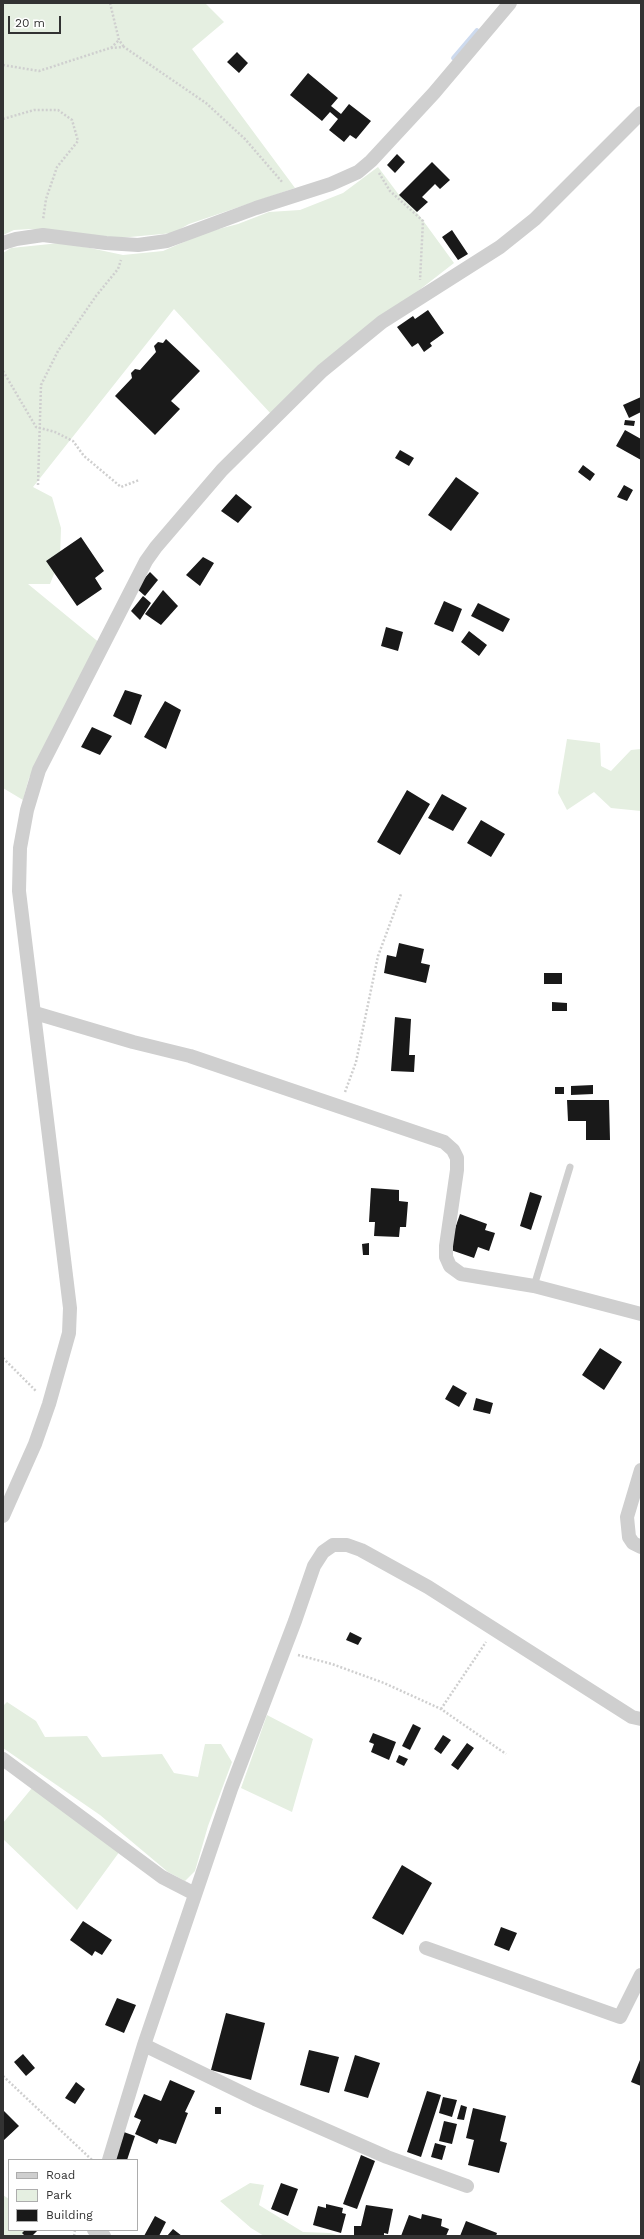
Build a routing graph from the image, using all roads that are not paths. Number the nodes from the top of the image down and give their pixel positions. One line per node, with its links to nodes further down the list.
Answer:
1 (510, 3): 3 (street)
2 (641, 113): 4 (street)
3 (3, 243)
4 (36, 1013): 6 (street); 9 (street)
5 (570, 1167): 6 (lane)
6 (534, 1286): 7 (street)
7 (641, 1314)
8 (641, 1470): 10 (street)
9 (3, 1516)
10 (641, 1547)
11 (641, 1719): 13 (street)
12 (3, 1758): 13 (street)
13 (195, 1894): 16 (street)
14 (426, 1948): 15 (street)
15 (641, 1975)
16 (144, 2045): 17 (street); 18 (street)
17 (109, 2159)
18 (467, 2186)

